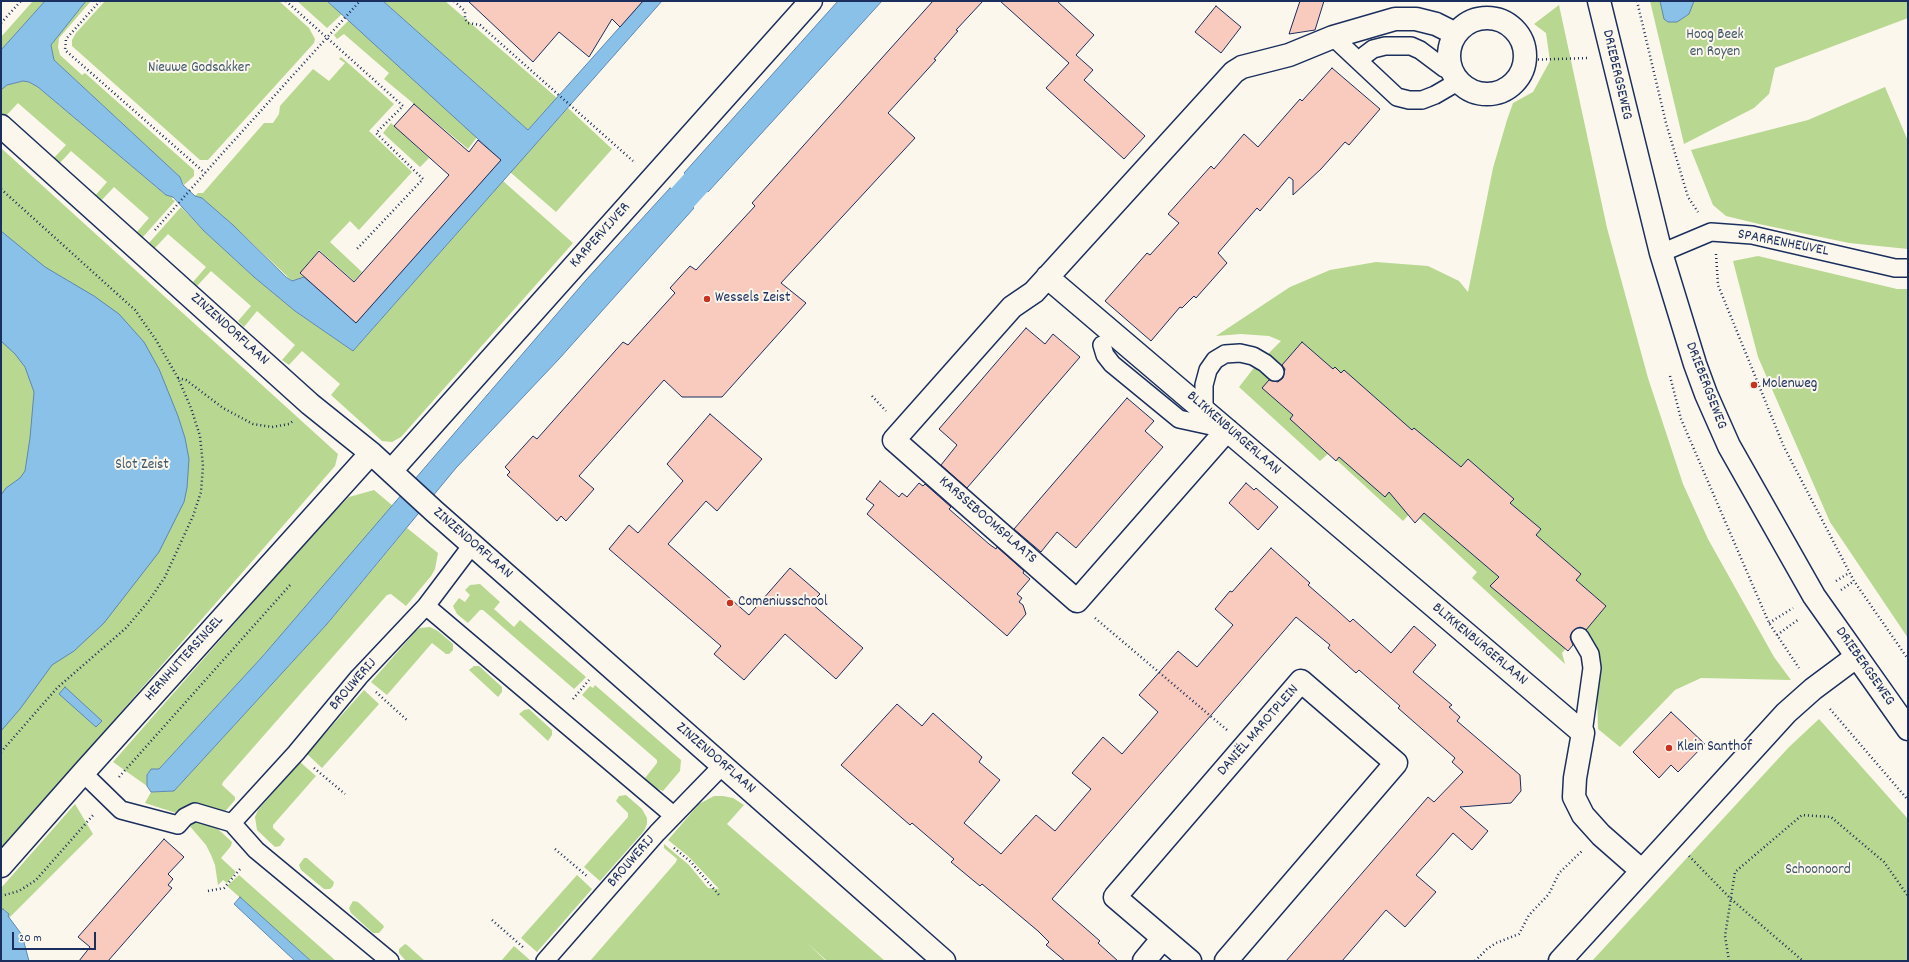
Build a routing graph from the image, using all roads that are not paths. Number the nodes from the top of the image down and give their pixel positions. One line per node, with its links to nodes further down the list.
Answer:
1 (812, 1): 16 (street, KARPERVIJVER)
2 (1599, 1): 8 (street, DRIEBERGSEWEG)
3 (1456, 34): 4 (street); 6 (street); 6 (street)
4 (1333, 37): 6 (lane); 10 (street)
5 (1365, 55): 6 (lane)
6 (1455, 76)
7 (1, 126): 15 (street, ZINZENDORFLAAN)
8 (1661, 252): 9 (lane, SPARRENHEUVEL); 20 (street, DRIEBERGSEWEG)
9 (1908, 268)
10 (1047, 277): 13 (street, BLIKKENBURGERLAAN); 14 (street, KARSSEBOOMSPLAATS)
11 (1102, 345): 14 (lane)
12 (1275, 372): 13 (lane)
13 (1204, 410): 14 (street, BLIKKENBURGERLAAN)
14 (1227, 430): 22 (street, BLIKKENBURGERLAAN)
15 (371, 453): 16 (street, ZINZENDORFLAAN); 24 (street, HERNHUTTERSINGEL)
16 (395, 475): 17 (street, ZINZENDORFLAAN)
17 (472, 545): 18 (lane, BROUWERIJ); 23 (street, ZINZENDORFLAAN)
18 (426, 606): 25 (lane); 26 (lane, BROUWERIJ)
19 (1580, 637): 22 (lane)
20 (1856, 657): 21 (street, DRIEBERGSEWEG); 28 (street)
21 (1908, 729)
22 (1583, 733): 28 (street)
23 (722, 765): 25 (lane, BROUWERIJ); 32 (street, ZINZENDORFLAAN)
24 (83, 773): 26 (lane); 27 (street, HERNHUTTERSINGEL)
25 (673, 815): 31 (lane, BROUWERIJ)
26 (232, 823): 30 (lane)
27 (1, 866)
28 (1642, 871): 36 (street)
29 (1163, 938): 33 (street); 34 (street, DANIËL MAROTPLEIN); 35 (street, DANIËL MAROTPLEIN)
30 (390, 961)
31 (545, 961)
32 (944, 961)
33 (1144, 961)
34 (1190, 961)
35 (1226, 961)
36 (1560, 961)

